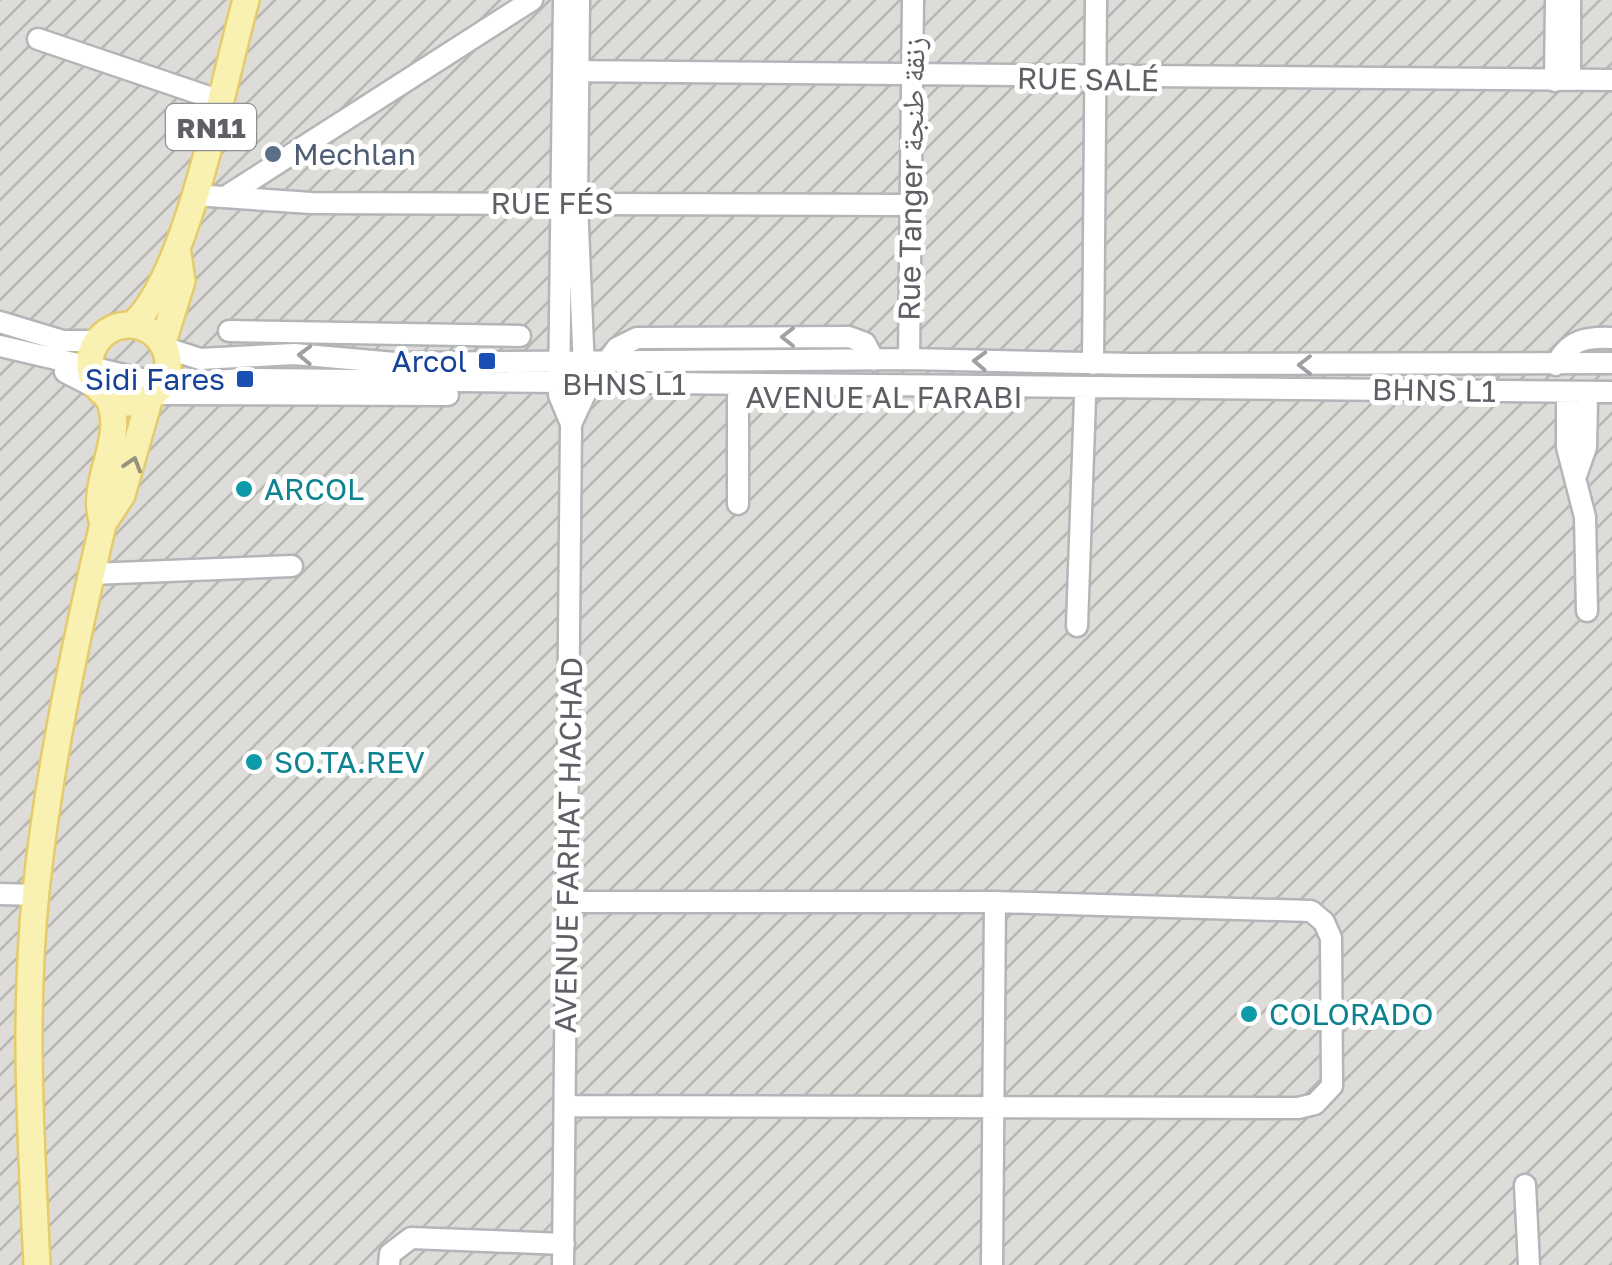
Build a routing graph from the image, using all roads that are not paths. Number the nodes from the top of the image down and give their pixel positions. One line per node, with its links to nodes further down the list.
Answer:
1 (246, 0): 17 (main road, RN11)
2 (515, 0): 18 (street)
3 (532, 0): 18 (street)
4 (564, 0): 11 (street, AVENUE FARHAT HACHAD)
5 (579, 0): 11 (street, AVENUE FARHAT HACHAD)
6 (913, 0): 13 (street, Rue Tanger زنقة طنجة)
7 (1096, 0): 14 (street)
8 (1556, 0): 15 (street)
9 (1570, 0): 15 (street)
10 (38, 40): 17 (street)
11 (571, 68): 13 (street, RUE SALÉ); 19 (street, AVENUE FARHAT HACHAD)
12 (1612, 69): 15 (street, RUE SALÉ)
13 (912, 70): 14 (street, RUE SALÉ); 20 (street, Rue Tanger زنقة طنجة)
14 (1095, 73): 15 (street, RUE SALÉ); 34 (street)
15 (1563, 75): 16 (street, RUE SALÉ)
16 (1612, 80)
17 (218, 100): 18 (main road, RN11)
18 (210, 196): 19 (street, RUE FÉS); 21 (main road, RN11)
19 (570, 203): 20 (street, RUE FÉS); 33 (street, AVENUE FARHAT HACHAD); 38 (street, AVENUE FARHAT HACHAD)
20 (910, 205): 32 (street, Rue Tanger زنقة طنجة)
21 (178, 254): 23 (main road, RN11); 29 (main road, RN11)
22 (0, 322): 37 (street)
23 (133, 324): 29 (main road); 37 (main road)
24 (229, 331): 25 (street)
25 (364, 334): 26 (street); 31 (street)
26 (520, 336)
27 (1612, 338): 36 (street)
28 (0, 344): 37 (street)
29 (164, 345): 31 (street, AVENUE AL FARABI, one-way to 29); 40 (main road, RN11)
30 (0, 355): 37 (street)
31 (363, 357): 38 (street, AVENUE AL FARABI)
32 (908, 359): 33 (street, AVENUE AL FARABI, one-way to 33); 34 (street, AVENUE AL FARABI, one-way to 32)
33 (584, 360): 38 (street, AVENUE AL FARABI); 39 (street, AVENUE FARHAT HACHAD)
34 (1093, 364): 36 (street, AVENUE AL FARABI, one-way to 34)
35 (1612, 364): 36 (street, AVENUE AL FARABI)
36 (1556, 365)
37 (96, 372): 40 (street); 40 (main road); 48 (main road, RN11)
38 (560, 380): 39 (street, AVENUE AL FARABI); 40 (street, AVENUE AL FARABI); 46 (street, AVENUE FARHAT HACHAD)
39 (585, 387): 41 (street, BHNS L1); 42 (street, AVENUE AL FARABI); 46 (street, AVENUE FARHAT HACHAD)
40 (159, 388): 48 (main road, RN11, one-way to 40)
41 (1612, 390)
42 (738, 396): 43 (street, AVENUE AL FARABI); 47 (street)
43 (1085, 398): 44 (street, AVENUE AL FARABI); 52 (street)
44 (1578, 403): 45 (street, AVENUE AL FARABI); 51 (street)
45 (1612, 406)
46 (571, 424): 55 (street, AVENUE FARHAT HACHAD)
47 (738, 504)
48 (103, 524): 50 (main road, RN11)
49 (292, 566): 50 (street)
50 (91, 574): 54 (main road, RN11)
51 (1587, 611)
52 (1077, 626)
53 (0, 894): 54 (street)
54 (36, 894): 61 (main road, RN11)
55 (567, 902): 56 (street); 57 (street, AVENUE FARHAT HACHAD)
56 (995, 902): 58 (street); 58 (street)
57 (565, 1106): 58 (street); 60 (street, AVENUE FARHAT HACHAD)
58 (993, 1110): 63 (street)
59 (1525, 1185): 64 (street)
60 (563, 1254): 62 (street)
61 (37, 1265)
62 (389, 1265)
63 (992, 1265)
64 (1529, 1265)

